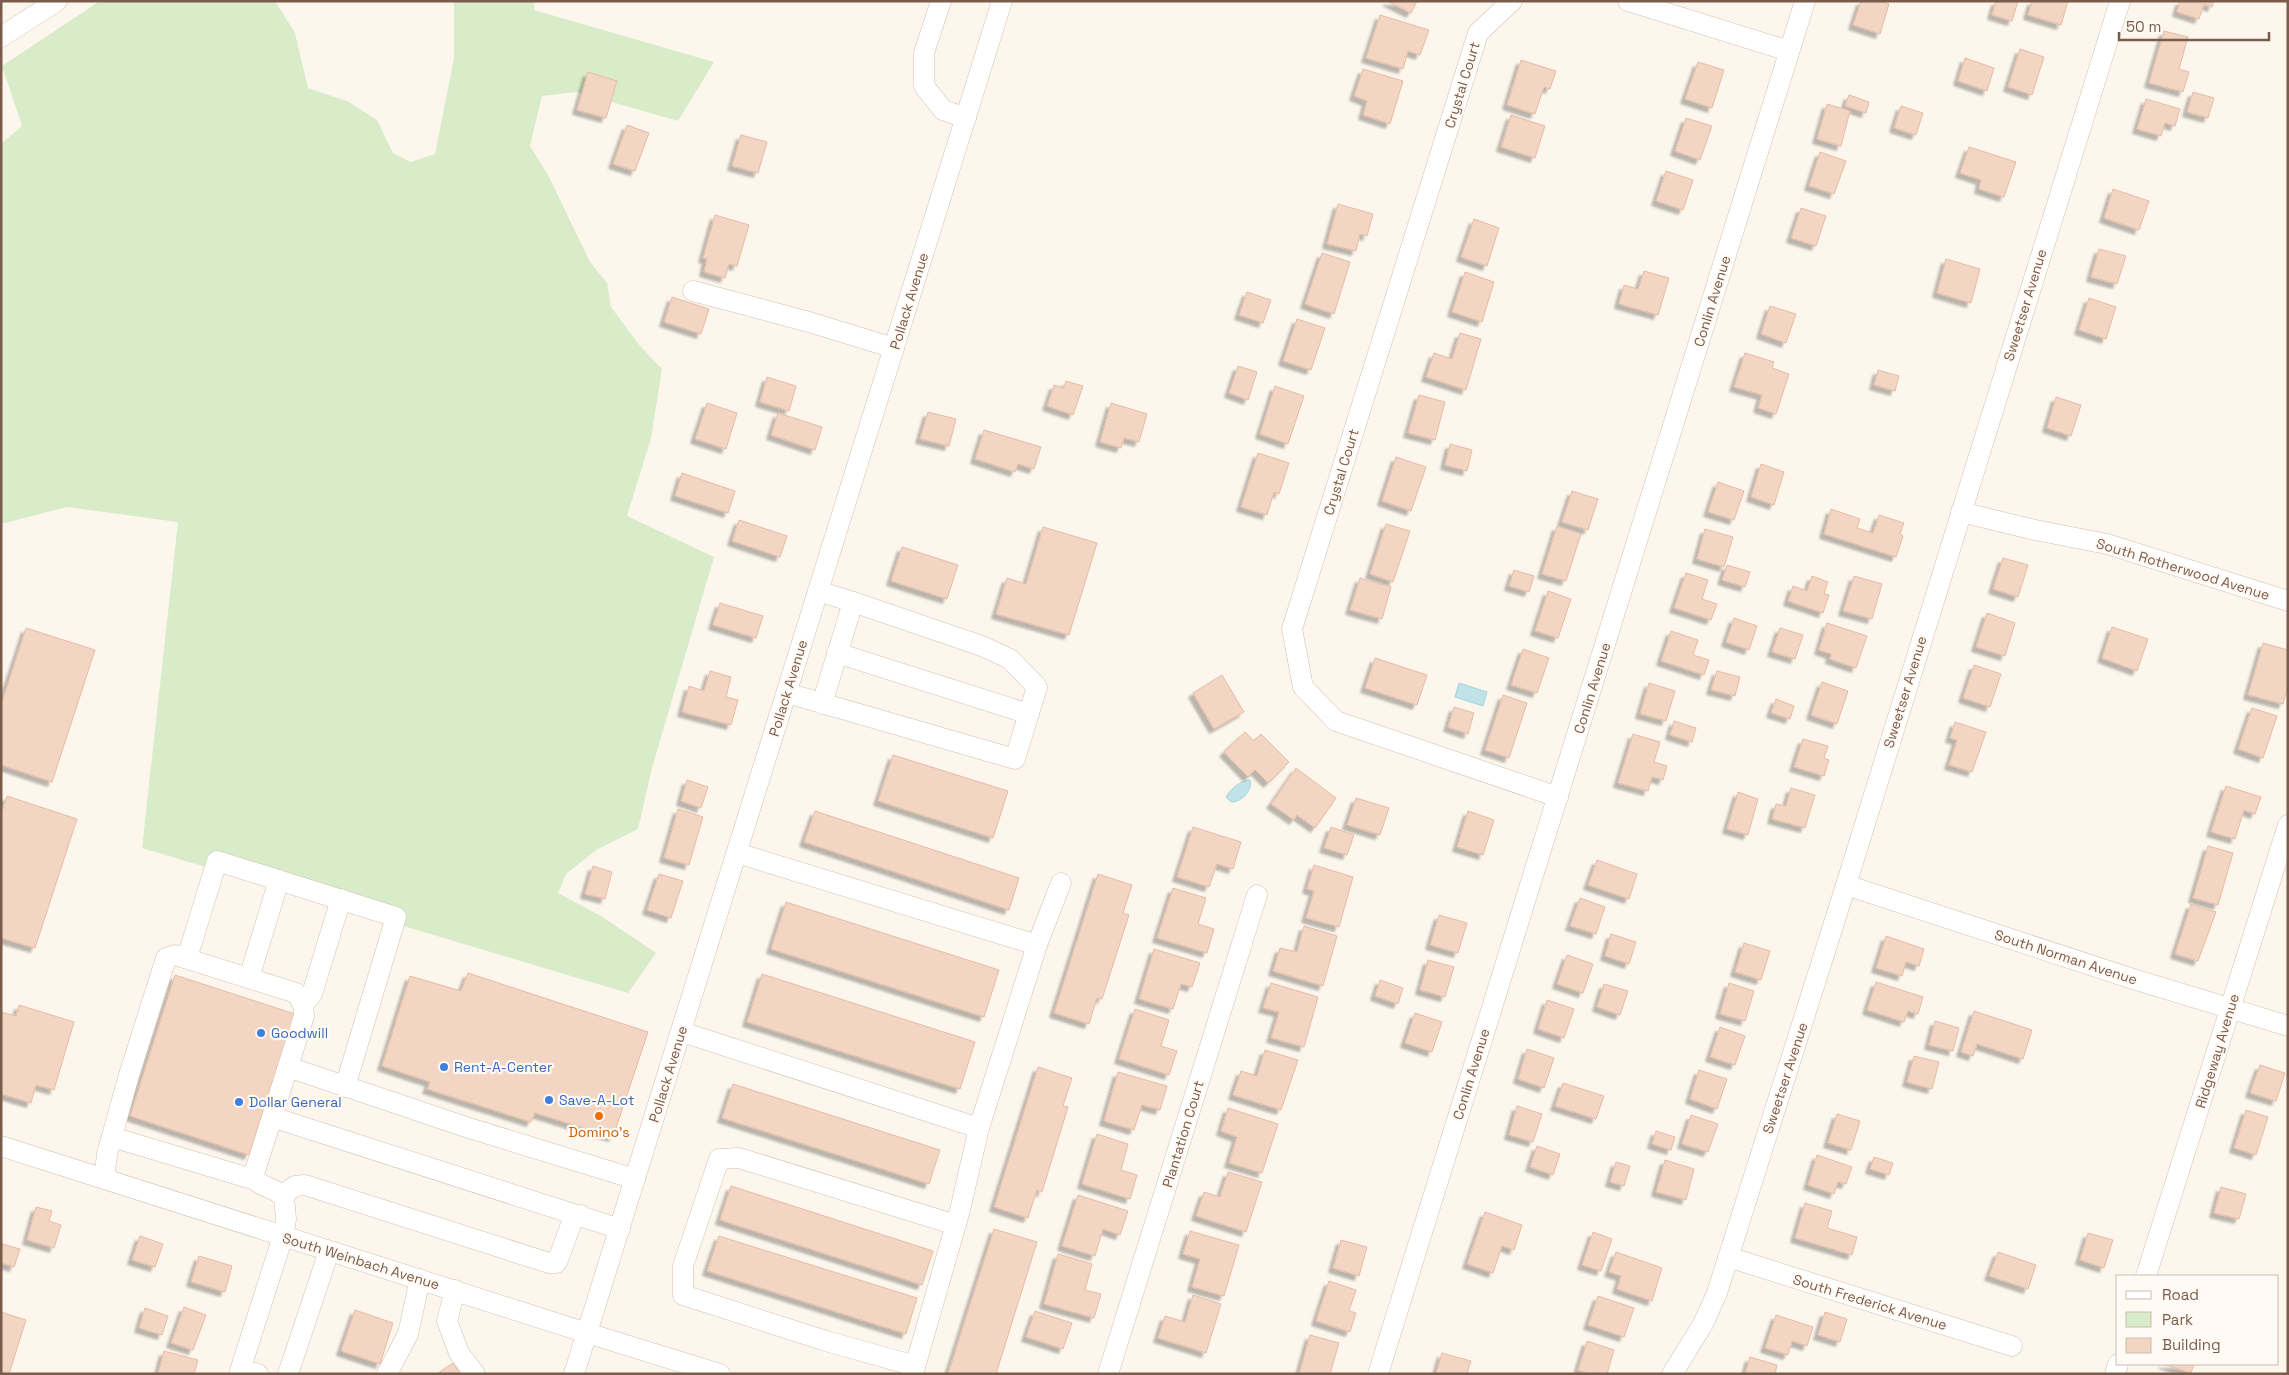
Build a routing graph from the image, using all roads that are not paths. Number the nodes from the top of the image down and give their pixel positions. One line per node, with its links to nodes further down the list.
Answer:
1 (57, 1): 8 (street)
2 (941, 1): 10 (street)
3 (1002, 1): 10 (street, Pollack Avenue)
4 (1512, 1): 21 (street, Crystal Court)
5 (1628, 1): 9 (street)
6 (1805, 1): 9 (street, Conlin Avenue)
7 (2120, 1): 13 (street, Sweetser Avenue)
8 (1, 37)
9 (1789, 51): 21 (street, Conlin Avenue)
10 (966, 118): 12 (street, Pollack Avenue)
11 (693, 291): 12 (street)
12 (894, 348): 14 (street, Pollack Avenue)
13 (1961, 512): 15 (street, South Rotherwood Avenue); 26 (street, Sweetser Avenue)
14 (818, 590): 16 (street); 18 (street, Pollack Avenue)
15 (2288, 601)
16 (853, 602): 17 (street); 20 (street)
17 (837, 653): 19 (street); 20 (street)
18 (787, 693): 19 (street); 23 (street, Pollack Avenue)
19 (822, 704): 20 (street)
20 (1029, 714)
21 (1558, 797): 66 (street, Conlin Avenue)
22 (2288, 825): 33 (street, Ridgeway Avenue)
23 (737, 853): 29 (street); 35 (street, Pollack Avenue)
24 (279, 880): 28 (street); 30 (street); 31 (street)
25 (1061, 883): 29 (street)
26 (1846, 885): 33 (street, South Norman Avenue); 51 (street, Sweetser Avenue)
27 (1257, 895): 65 (street, Plantation Court)
28 (341, 899): 32 (street); 37 (street)
29 (1037, 945): 39 (street)
30 (187, 958): 31 (street); 40 (street)
31 (249, 978): 32 (street)
32 (303, 1004): 36 (street)
33 (2231, 1008): 34 (street, South Norman Avenue); 52 (street, Ridgeway Avenue)
34 (2288, 1026)
35 (682, 1032): 39 (street); 42 (street, Pollack Avenue)
36 (288, 1068): 37 (street); 38 (street)
37 (345, 1087): 42 (street)
38 (272, 1116): 44 (street); 46 (street)
39 (979, 1128): 47 (street)
40 (112, 1137): 43 (street); 44 (street)
41 (1, 1147): 43 (street, South Weinbach Avenue)
42 (635, 1179): 48 (street, Pollack Avenue)
43 (108, 1180): 49 (street, South Weinbach Avenue)
44 (255, 1180): 45 (street)
45 (282, 1195): 46 (street); 49 (street)
46 (581, 1215): 48 (street)
47 (956, 1225): 58 (street); 58 (street)
48 (620, 1228): 55 (street, Pollack Avenue)
49 (282, 1236): 50 (street, South Weinbach Avenue); 59 (street)
50 (329, 1251): 53 (street, South Weinbach Avenue); 60 (street)
51 (1728, 1257): 56 (street, South Frederick Avenue); 67 (street, Sweetser Avenue)
52 (2146, 1275)
53 (420, 1279): 54 (street, South Weinbach Avenue); 61 (street)
54 (455, 1290): 55 (street, South Weinbach Avenue); 62 (street)
55 (587, 1333): 57 (street, South Weinbach Avenue); 63 (street, Pollack Avenue)
56 (2012, 1346)
57 (693, 1369): 64 (street, South Weinbach Avenue)
58 (914, 1370)
59 (246, 1372)
60 (288, 1374)
61 (387, 1374)
62 (474, 1374)
63 (574, 1374)
64 (720, 1374)
65 (1108, 1374)
66 (1378, 1374)
67 (1672, 1374)

